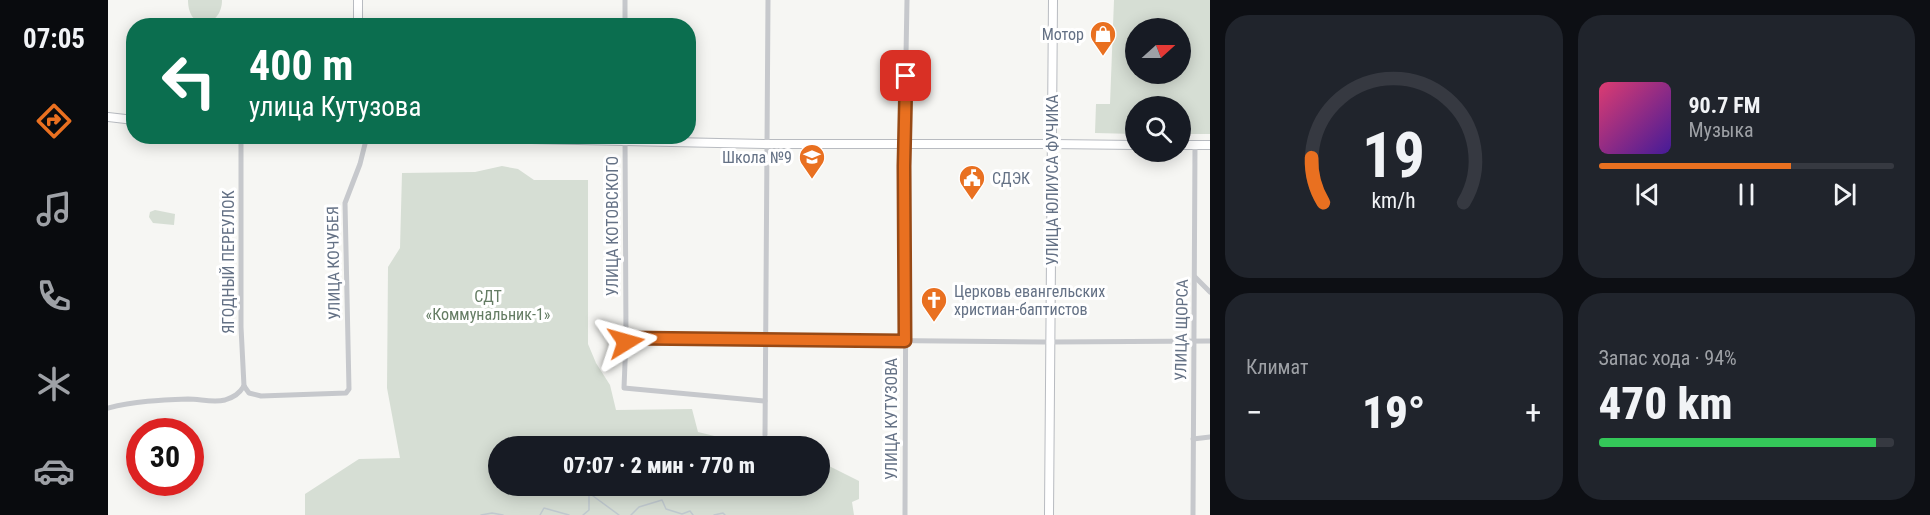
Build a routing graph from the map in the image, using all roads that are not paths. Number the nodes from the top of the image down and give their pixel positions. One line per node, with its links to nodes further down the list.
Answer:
1 (358, 0): 7 (main road)
2 (625, 0): 8 (street)
3 (768, 0): 15 (street)
4 (907, 0): 16 (street, УЛИЦА КУТУЗОВА)
5 (1048, 0): 17 (main road, УЛИЦА ЮЛИУСА ФУЧИКА)
6 (1053, 0): 17 (main road, УЛИЦА ЮЛИУСА ФУЧИКА)
7 (358, 18)
8 (625, 18)
9 (108, 117): 10 (main road)
10 (126, 119)
11 (696, 142): 15 (main road)
12 (242, 144): 30 (street, ЯГОДНЫЙ ПЕРЕУЛОК)
13 (365, 144): 30 (street, УЛИЦА КОЧУБЕЯ)
14 (626, 144): 24 (street, УЛИЦА КОТОВСКОГО)
15 (766, 144): 16 (main road); 25 (street)
16 (905, 145): 17 (main road); 26 (street, УЛИЦА КУТУЗОВА)
17 (1050, 145): 18 (main road); 29 (main road, УЛИЦА ЮЛИУСА ФУЧИКА)
18 (1125, 145)
19 (1191, 145): 20 (main road)
20 (1195, 145): 21 (main road); 22 (street, УЛИЦА ЩОРСА)
21 (1210, 145)
22 (1195, 277): 23 (street); 27 (street, УЛИЦА ЩОРСА)
23 (1210, 292)
24 (626, 338): 25 (street); 31 (street, УЛИЦА КОТОВСКОГО)
25 (766, 339): 26 (street); 31 (street)
26 (905, 341): 29 (street); 37 (street, УЛИЦА КУТУЗОВА)
27 (1195, 341): 28 (street); 29 (street); 35 (street, УЛИЦА ЩОРСА)
28 (1210, 341)
29 (1048, 342): 36 (main road, УЛИЦА ЮЛИУСА ФУЧИКА)
30 (244, 386): 32 (street)
31 (765, 401): 33 (street)
32 (108, 408)
33 (765, 435)
34 (1210, 437): 35 (street)
35 (1193, 439): 40 (street, УЛИЦА ЩОРСА)
36 (1046, 504): 38 (main road); 39 (main road)
37 (905, 515)
38 (1043, 515)
39 (1049, 515)
40 (1193, 515)

